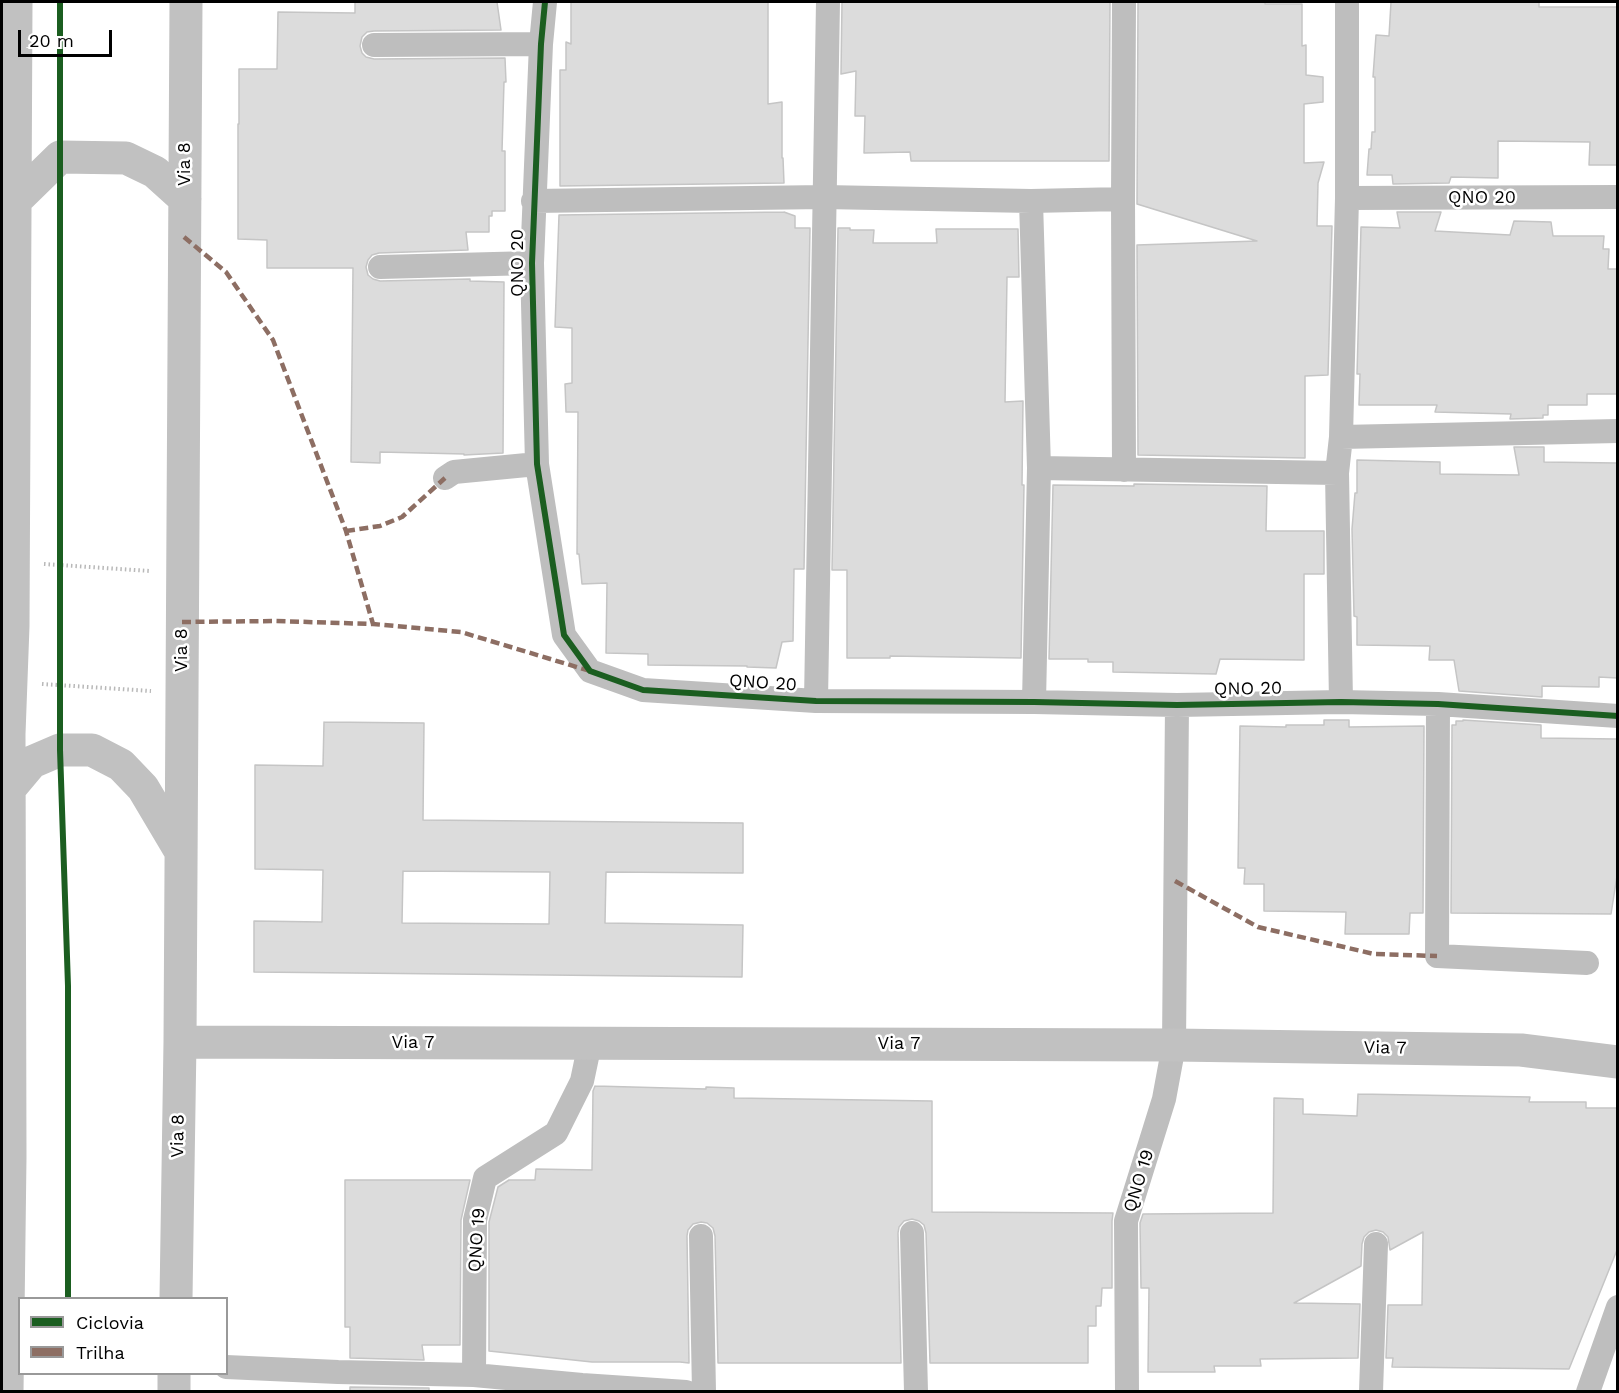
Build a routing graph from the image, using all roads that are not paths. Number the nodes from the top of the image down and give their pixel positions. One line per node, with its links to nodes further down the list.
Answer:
1 (16, 2): 14 (main road)
2 (186, 2): 12 (main road, Via 8)
3 (545, 2): 7 (street, QNO 20)
4 (828, 2): 9 (street, QNO 20)
5 (1124, 2): 13 (street)
6 (1347, 2): 11 (street)
7 (541, 44): 8 (street); 15 (street, QNO 20)
8 (374, 45)
9 (824, 197): 15 (street); 16 (street); 27 (street, QNO 20)
10 (1617, 197): 11 (street, QNO 20)
11 (1347, 198): 20 (street)
12 (185, 199): 14 (main road); 35 (main road, Via 8)
13 (1123, 199): 16 (street); 23 (street)
14 (16, 200): 26 (main road)
15 (533, 201): 17 (street, QNO 20)
16 (1030, 201): 22 (street)
17 (532, 263): 18 (street, QNO 20); 21 (street, QNO 20)
18 (380, 267)
19 (1617, 431): 20 (street)
20 (1341, 437): 24 (street)
21 (537, 464): 25 (street); 27 (street, QNO 20)
22 (1039, 468): 23 (street); 28 (street)
23 (1124, 470): 24 (street)
24 (1337, 473): 29 (street)
25 (445, 478)
26 (7, 626): 33 (main road)
27 (816, 701): 28 (street, QNO 20)
28 (1034, 702): 31 (street, QNO 20)
29 (1341, 702): 30 (street, QNO 20); 31 (street, QNO 20)
30 (1438, 704): 32 (street, QNO 20); 36 (street)
31 (1177, 705): 39 (street)
32 (1617, 716)
33 (5, 734): 34 (main road)
34 (11, 788): 35 (main road); 50 (main road)
35 (181, 852): 37 (main road, Via 8)
36 (1587, 963)
37 (180, 1042): 38 (main road, Via 7); 44 (main road, Via 8)
38 (590, 1043): 39 (main road, Via 7); 48 (street, QNO 19)
39 (1174, 1045): 40 (main road, Via 7); 55 (street, QNO 19)
40 (1617, 1062)
41 (912, 1233): 54 (street)
42 (701, 1236): 53 (street)
43 (1376, 1244): 56 (street)
44 (176, 1297)
45 (1617, 1306): 57 (street)
46 (228, 1367): 48 (street)
47 (174, 1375): 51 (main road)
48 (474, 1375): 49 (street)
49 (581, 1388): 52 (street)
50 (8, 1392)
51 (174, 1392)
52 (686, 1392)
53 (704, 1392)
54 (916, 1392)
55 (1126, 1392)
56 (1371, 1392)
57 (1588, 1392)

